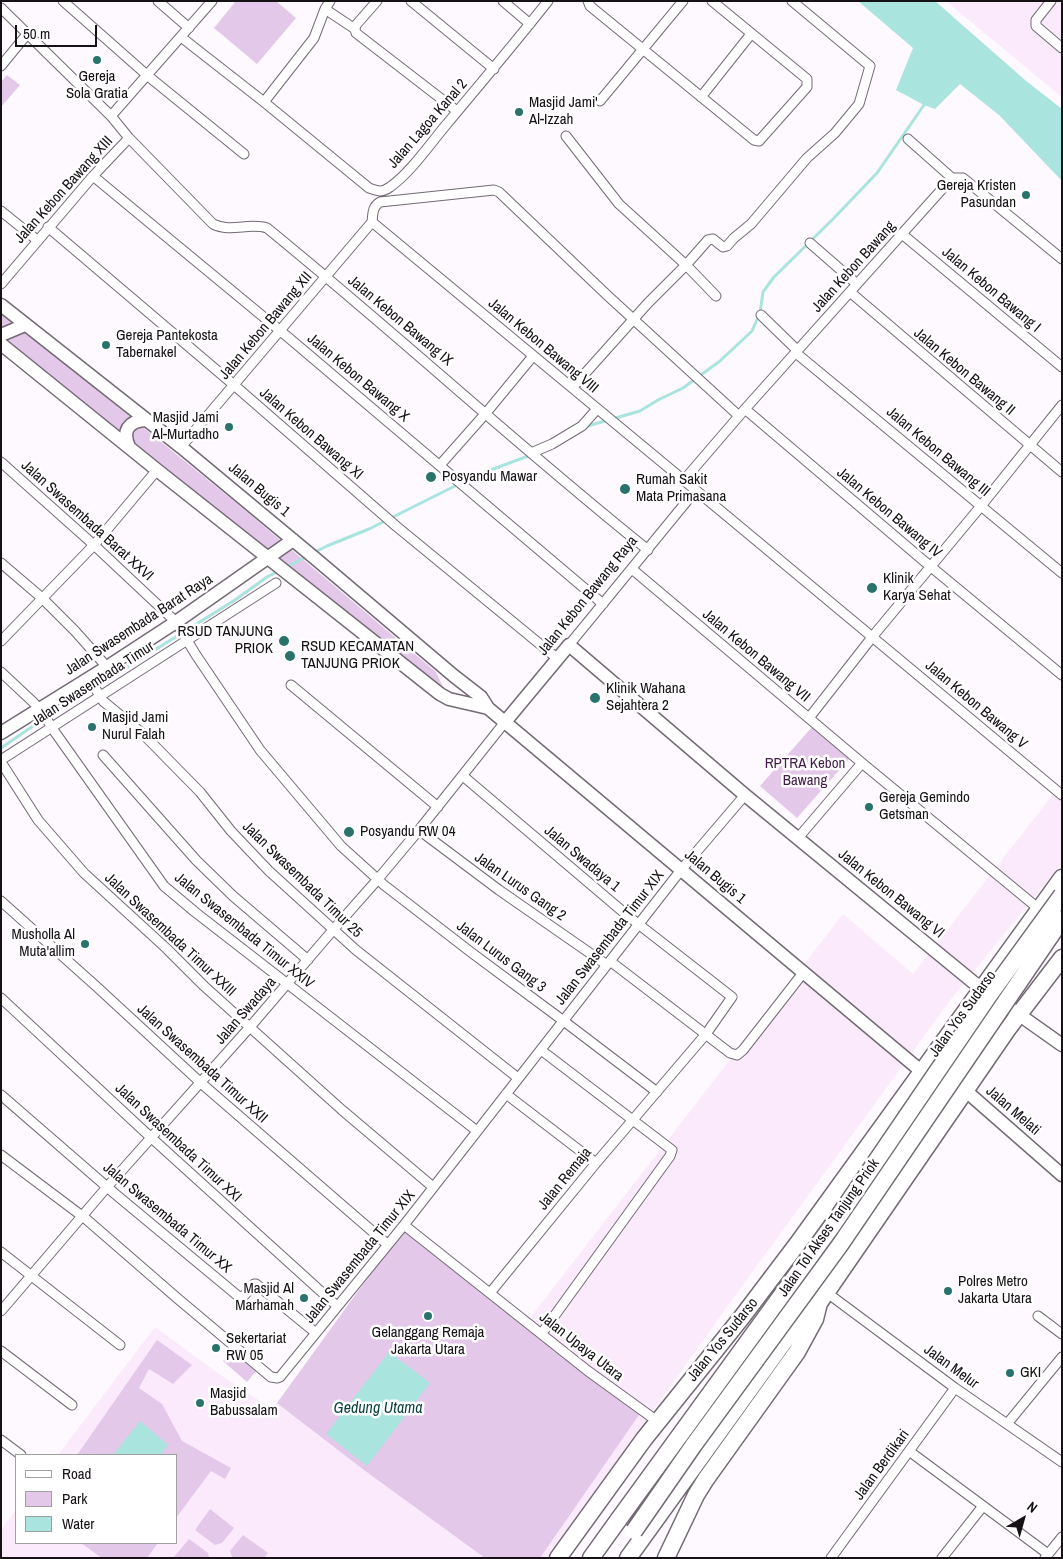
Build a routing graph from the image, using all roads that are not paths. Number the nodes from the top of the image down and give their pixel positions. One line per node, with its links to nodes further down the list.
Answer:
1 (63, 1): 25 (street)
2 (158, 1): 16 (street)
3 (212, 1): 16 (street)
4 (377, 1): 17 (street)
5 (411, 1): 24 (street)
6 (503, 1): 15 (street)
7 (548, 1): 15 (street, Jalan Lagoa Kanal 2)
8 (588, 1): 22 (street)
9 (683, 1): 22 (street)
10 (712, 1): 19 (street)
11 (792, 1): 44 (street)
12 (1051, 1): 21 (street)
13 (327, 5): 17 (street); 28 (street)
14 (1, 8): 18 (street, Jalan Kebon Bawang IX)
15 (530, 24): 24 (street, Jalan Lagoa Kanal 2)
16 (189, 28): 20 (street)
17 (355, 30): 29 (street)
18 (28, 33): 23 (street); 30 (street, Jalan Kebon Bawang IX)
19 (751, 34): 26 (street); 26 (street)
20 (181, 37): 25 (street); 28 (street, Jalan Lagoa Kanal 2)
21 (1062, 48)
22 (642, 49): 26 (street); 27 (street)
23 (1, 66)
24 (494, 69): 29 (street, Jalan Lagoa Kanal 2)
25 (148, 76): 30 (street); 34 (street)
26 (701, 97)
27 (600, 101)
28 (264, 102): 29 (street, Jalan Lagoa Kanal 2)
29 (457, 111)
30 (111, 116): 32 (street, Jalan Kebon Bawang IX)
31 (566, 136): 44 (street)
32 (129, 138): 35 (street, Jalan Kebon Bawang XIII); 45 (street, Jalan Kebon Bawang IX)
33 (908, 139): 36 (street)
34 (244, 154)
35 (93, 176): 39 (street, Jalan Kebon Bawang XIII); 54 (street, Jalan Kebon Bawang X)
36 (952, 178): 40 (street, Jalan Kebon Bawang); 43 (street)
37 (1, 211): 41 (street)
38 (372, 222): 45 (street, Jalan Kebon Bawang XII); 52 (street, Jalan Kebon Bawang XII); 58 (street, Jalan Kebon Bawang VIII)
39 (48, 227): 41 (street, Jalan Kebon Bawang XIII); 60 (street, Jalan Kebon Bawang XI)
40 (902, 234): 47 (street, Jalan Kebon Bawang); 59 (street, Jalan Kebon Bawang I)
41 (37, 240): 46 (street, Jalan Kebon Bawang XIII)
42 (810, 243): 47 (street)
43 (1062, 259)
44 (686, 265): 49 (street); 52 (street)
45 (326, 276): 54 (street, Jalan Kebon Bawang XII); 64 (street, Jalan Kebon Bawang IX)
46 (1, 284)
47 (857, 284): 48 (street, Jalan Kebon Bawang)
48 (850, 292): 57 (street, Jalan Kebon Bawang); 67 (street, Jalan Kebon Bawang II)
49 (716, 296)
50 (1, 305): 53 (street, Jalan Bugis 1)
51 (760, 315): 57 (street, Jalan Kebon Bawang III)
52 (634, 319): 61 (street); 65 (street, Jalan Kebon Bawang IV)
53 (25, 325): 55 (street); 66 (street, Jalan Bugis 1)
54 (280, 330): 60 (street, Jalan Kebon Bawang XII); 72 (street, Jalan Kebon Bawang X)
55 (1, 334)
56 (1, 344): 68 (street, Jalan Bugis 1)
57 (797, 352): 65 (street, Jalan Kebon Bawang); 77 (street, Jalan Kebon Bawang III)
58 (533, 356): 61 (street, Jalan Kebon Bawang VIII); 64 (street)
59 (1062, 367)
60 (234, 385): 69 (street, Jalan Kebon Bawang XII); 94 (street, Jalan Kebon Bawang XI)
61 (572, 388): 63 (street, Jalan Kebon Bawang VIII)
62 (1062, 406): 67 (street)
63 (598, 411): 70 (street); 75 (street, Jalan Kebon Bawang VIII)
64 (486, 413): 70 (street, Jalan Kebon Bawang IX); 72 (street)
65 (742, 413): 75 (street, Jalan Kebon Bawang); 83 (street, Jalan Kebon Bawang IV)
66 (146, 420): 68 (street); 69 (street, Jalan Bugis 1)
67 (1029, 445): 74 (street, Jalan Kebon Bawang II); 77 (street)
68 (129, 447): 73 (street, Jalan Bugis 1)
69 (181, 447): 78 (street, Jalan Bugis 1)
70 (531, 453): 80 (street, Jalan Kebon Bawang IX)
71 (1, 462): 79 (street, Jalan Swasembada Barat XXVI)
72 (440, 465): 88 (street, Jalan Kebon Bawang X)
73 (157, 470): 79 (street); 81 (street, Jalan Bugis 1)
74 (1062, 472)
75 (684, 480): 76 (street, Jalan Kebon Bawang VIII)
76 (696, 490): 80 (street, Jalan Kebon Bawang Raya); 90 (street, Jalan Kebon Bawang V)
77 (981, 506): 83 (street); 85 (street, Jalan Kebon Bawang III)
78 (296, 543): 81 (street, Jalan Swasembada Barat Raya); 98 (street, Jalan Bugis 1)
79 (94, 544): 87 (street); 89 (street, Jalan Swasembada Barat XXVI)
80 (648, 550): 84 (street, Jalan Kebon Bawang Raya)
81 (271, 560): 89 (street, Jalan Swasembada Barat Raya); 101 (street, Jalan Bugis 1)
82 (1, 562): 87 (street)
83 (931, 566): 90 (street); 97 (street, Jalan Kebon Bawang IV)
84 (632, 569): 88 (street, Jalan Kebon Bawang Raya); 105 (street, Jalan Kebon Bawang VII)
85 (1062, 573)
86 (276, 582): 91 (street, Jalan Swasembada Timur)
87 (42, 598): 92 (street); 95 (street)
88 (603, 604): 93 (street, Jalan Kebon Bawang Raya)
89 (177, 623): 91 (street, Jalan Swasembada Barat XXVI); 95 (street, Jalan Swasembada Barat Raya)
90 (873, 636): 105 (street); 114 (street, Jalan Kebon Bawang V)
91 (186, 639): 102 (street, Jalan Swasembada Timur); 120 (street, Jalan Lurus Gang 3)
92 (1, 641)
93 (570, 645): 94 (street, Jalan Kebon Bawang Raya); 113 (street, Jalan Kebon Bawang VI)
94 (558, 659): 106 (street, Jalan Kebon Bawang Raya)
95 (107, 667): 99 (street, Jalan Swasembada Barat Raya)
96 (1, 672): 104 (street, Jalan Swasembada Timur XXIV)
97 (1062, 675)
98 (454, 676): 101 (street); 103 (street, Jalan Bugis 1)
99 (90, 680): 102 (street, Jalan Swasembada Timur 25); 104 (street, Jalan Swasembada Barat Raya)
100 (291, 685): 115 (street)
101 (436, 690): 103 (street, Jalan Bugis 1)
102 (99, 694): 107 (street, Jalan Swasembada Timur); 126 (street, Jalan Swasembada Timur 25)
103 (488, 708): 106 (street, Jalan Bugis 1)
104 (41, 711): 107 (street, Jalan Swasembada Timur XXIV); 108 (street, Jalan Swasembada Barat Raya)
105 (809, 718): 111 (street, Jalan Kebon Bawang VII)
106 (505, 722): 112 (street, Jalan Swadaya); 118 (street, Jalan Bugis 1)
107 (50, 725): 110 (street, Jalan Swasembada Timur); 132 (street, Jalan Swasembada Timur XXIV)
108 (1, 733)
109 (102, 755): 128 (street)
110 (1, 761): 138 (street, Jalan Swasembada Timur XXIII)
111 (862, 763): 117 (street); 123 (street, Jalan Kebon Bawang VII)
112 (463, 776): 115 (street, Jalan Swadaya); 125 (street, Jalan Swadaya 1)
113 (745, 795): 117 (street, Jalan Kebon Bawang VI); 118 (street)
114 (1062, 795)
115 (438, 806): 116 (street, Jalan Swadaya)
116 (419, 830): 120 (street, Jalan Swadaya); 130 (street, Jalan Lurus Gang 2)
117 (798, 838): 133 (street, Jalan Kebon Bawang VI)
118 (681, 870): 125 (street, Jalan Swasembada Timur XIX); 131 (street, Jalan Bugis 1)
119 (1062, 878): 123 (highway, Jalan Yos Sudarso)
120 (378, 880): 126 (street, Jalan Swadaya); 137 (street, Jalan Lurus Gang 3)
121 (1062, 895): 190 (highway, Jalan Tol Akses Tanjung Priok, bridge)
122 (1, 901): 144 (street, Jalan Swasembada Timur XXII)
123 (1039, 909): 127 (highway, Jalan Yos Sudarso)
124 (1062, 919): 186 (highway, Jalan Tol Akses Tanjung Priok, bridge)
125 (639, 924): 130 (street, Jalan Swasembada Timur XIX); 134 (street, Jalan Swadaya 1)
126 (333, 930): 128 (street, Jalan Swadaya); 143 (street, Jalan Swasembada Timur 25)
127 (1020, 935): 129 (highway); 133 (highway, Jalan Yos Sudarso)
128 (308, 960): 132 (street, Jalan Swadaya)
129 (1060, 961): 136 (highway)
130 (608, 963): 137 (street, Jalan Swasembada Timur XIX); 139 (street, Jalan Lurus Gang 2)
131 (804, 973): 139 (street, Jalan Lurus Gang 2); 142 (street, Jalan Bugis 1)
132 (288, 984): 138 (street, Jalan Swadaya); 150 (street, Jalan Swasembada Timur XXIV)
133 (982, 989): 136 (street, Jalan Kebon Bawang VI); 142 (highway, Jalan Yos Sudarso)
134 (732, 997): 139 (street, Jalan Remaja)
135 (1, 998): 151 (street, Jalan Swasembada Timur XXI)
136 (1019, 1014): 140 (street, Jalan Kebon Bawang VI); 146 (highway)
137 (563, 1020): 141 (street, Jalan Swasembada Timur XIX); 145 (street, Jalan Lurus Gang 3)
138 (250, 1027): 144 (street, Jalan Swadaya); 157 (street, Jalan Swasembada Timur XXIII)
139 (706, 1034): 145 (street, Jalan Remaja)
140 (1062, 1046)
141 (541, 1050): 143 (street, Jalan Swasembada Timur XIX); 149 (street)
142 (921, 1071): 154 (highway, Jalan Yos Sudarso)
143 (518, 1078): 147 (street, Jalan Swasembada Timur XIX)
144 (201, 1083): 151 (street, Jalan Swadaya); 163 (street, Jalan Swasembada Timur XXII)
145 (657, 1092): 149 (street, Jalan Remaja)
146 (966, 1092): 155 (street, Jalan Melati); 158 (highway)
147 (506, 1094): 150 (street, Jalan Swasembada Timur XIX); 153 (street)
148 (1, 1096): 156 (street, Jalan Swasembada Timur XX)
149 (634, 1120): 153 (street, Jalan Remaja); 172 (street)
150 (477, 1131): 157 (street, Jalan Swasembada Timur XIX)
151 (150, 1137): 156 (street, Jalan Swadaya); 168 (street, Jalan Swasembada Timur XXI)
152 (1, 1155): 160 (street, Jalan Swasembada Timur XIX)
153 (596, 1163): 166 (street, Jalan Remaja)
154 (855, 1163): 158 (highway); 159 (highway, Jalan Yos Sudarso)
155 (1062, 1175)
156 (107, 1187): 160 (street, Jalan Swadaya); 171 (street, Jalan Swasembada Timur XX)
157 (433, 1187): 161 (street, Jalan Swasembada Timur XIX)
158 (894, 1194): 162 (highway)
159 (828, 1201): 162 (highway); 179 (highway, Jalan Yos Sudarso)
160 (82, 1216): 165 (street, Jalan Swadaya); 171 (street, Jalan Swasembada Timur XIX)
161 (404, 1225): 163 (street, Jalan Swasembada Timur XIX); 166 (street)
162 (867, 1234): 167 (highway)
163 (387, 1244): 168 (street, Jalan Swasembada Timur XIX)
164 (1, 1252): 165 (street)
165 (31, 1274): 169 (street, Jalan Swadaya); 174 (street)
166 (490, 1293): 172 (street, Jalan Upaya Utara)
167 (823, 1298): 177 (street, Jalan Melur); 186 (highway); 193 (highway)
168 (337, 1306): 171 (street, Jalan Swasembada Timur XIX)
169 (1, 1311)
170 (1038, 1316): 173 (street)
171 (316, 1333)
172 (542, 1334): 179 (street, Jalan Upaya Utara)
173 (1062, 1334)
174 (120, 1345)
175 (1, 1351): 178 (street)
176 (1062, 1357): 180 (street)
177 (955, 1388): 180 (street, Jalan Melur); 182 (street, Jalan Berdikari)
178 (72, 1405)
179 (657, 1421): 189 (highway, Jalan Yos Sudarso)
180 (1007, 1424): 184 (street, Jalan Melur)
181 (1, 1440): 183 (street)
182 (909, 1451): 185 (street); 194 (street, Jalan Berdikari)
183 (20, 1454)
184 (1062, 1462)
185 (983, 1506): 188 (street); 195 (street)
186 (639, 1534): 191 (highway, Jalan Tol Akses Tanjung Priok); 192 (highway)
187 (1062, 1537): 188 (street)
188 (1046, 1556)
189 (558, 1558)
190 (591, 1558)
191 (616, 1558)
192 (628, 1558)
193 (666, 1558)
194 (831, 1558)
195 (942, 1558)

